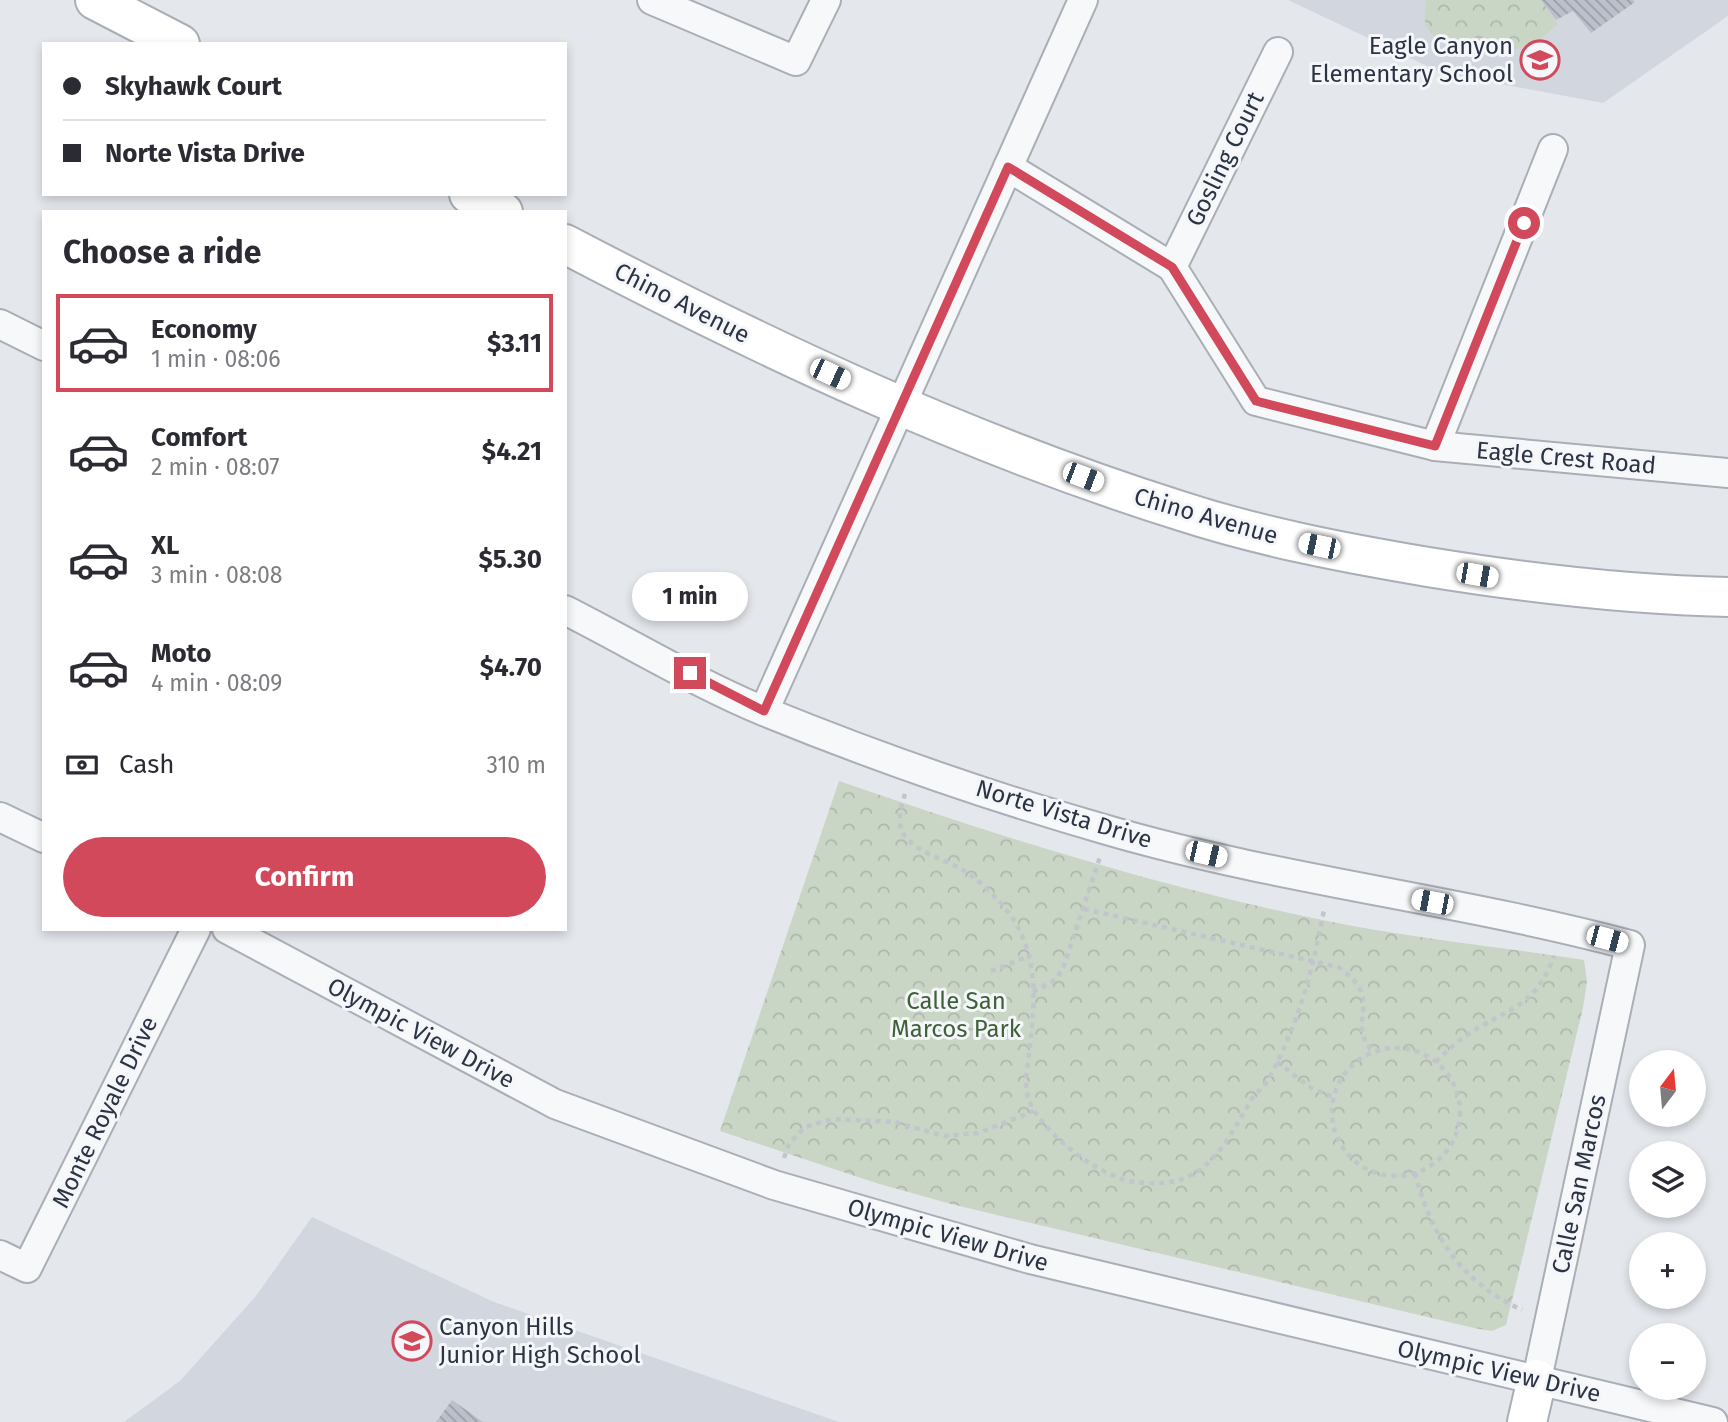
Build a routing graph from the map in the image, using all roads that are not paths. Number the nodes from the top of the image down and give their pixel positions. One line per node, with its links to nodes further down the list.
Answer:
1 (95, 0): 5 (main road)
2 (652, 0): 3 (street)
3 (825, 0)
4 (1083, 0): 8 (street)
5 (176, 42)
6 (1278, 52): 12 (street, Gosling Court)
7 (1553, 149): 16 (street)
8 (1008, 167): 12 (street, Eagle Crest Road); 15 (street)
9 (473, 196): 10 (main road)
10 (499, 210)
11 (567, 245): 15 (main road, Chino Avenue)
12 (1172, 267): 16 (street, Eagle Crest Road)
13 (0, 324): 14 (street)
14 (42, 345)
15 (902, 407): 18 (main road, Chino Avenue); 20 (street)
16 (1435, 446): 17 (street, Eagle Crest Road)
17 (1728, 473)
18 (1728, 597)
19 (567, 611): 20 (street, Norte Vista Drive)
20 (764, 711): 25 (street, Norte Vista Drive)
21 (0, 817): 22 (street)
22 (42, 837)
23 (194, 931): 26 (street, Monte Royale Drive)
24 (231, 931): 27 (street, Olympic View Drive)
25 (1630, 945): 27 (street, Calle San Marcos)
26 (0, 1255)
27 (1537, 1379): 28 (main road, Calle San Marcos); 29 (street, Olympic View Drive)
28 (1527, 1422)
29 (1713, 1422)

